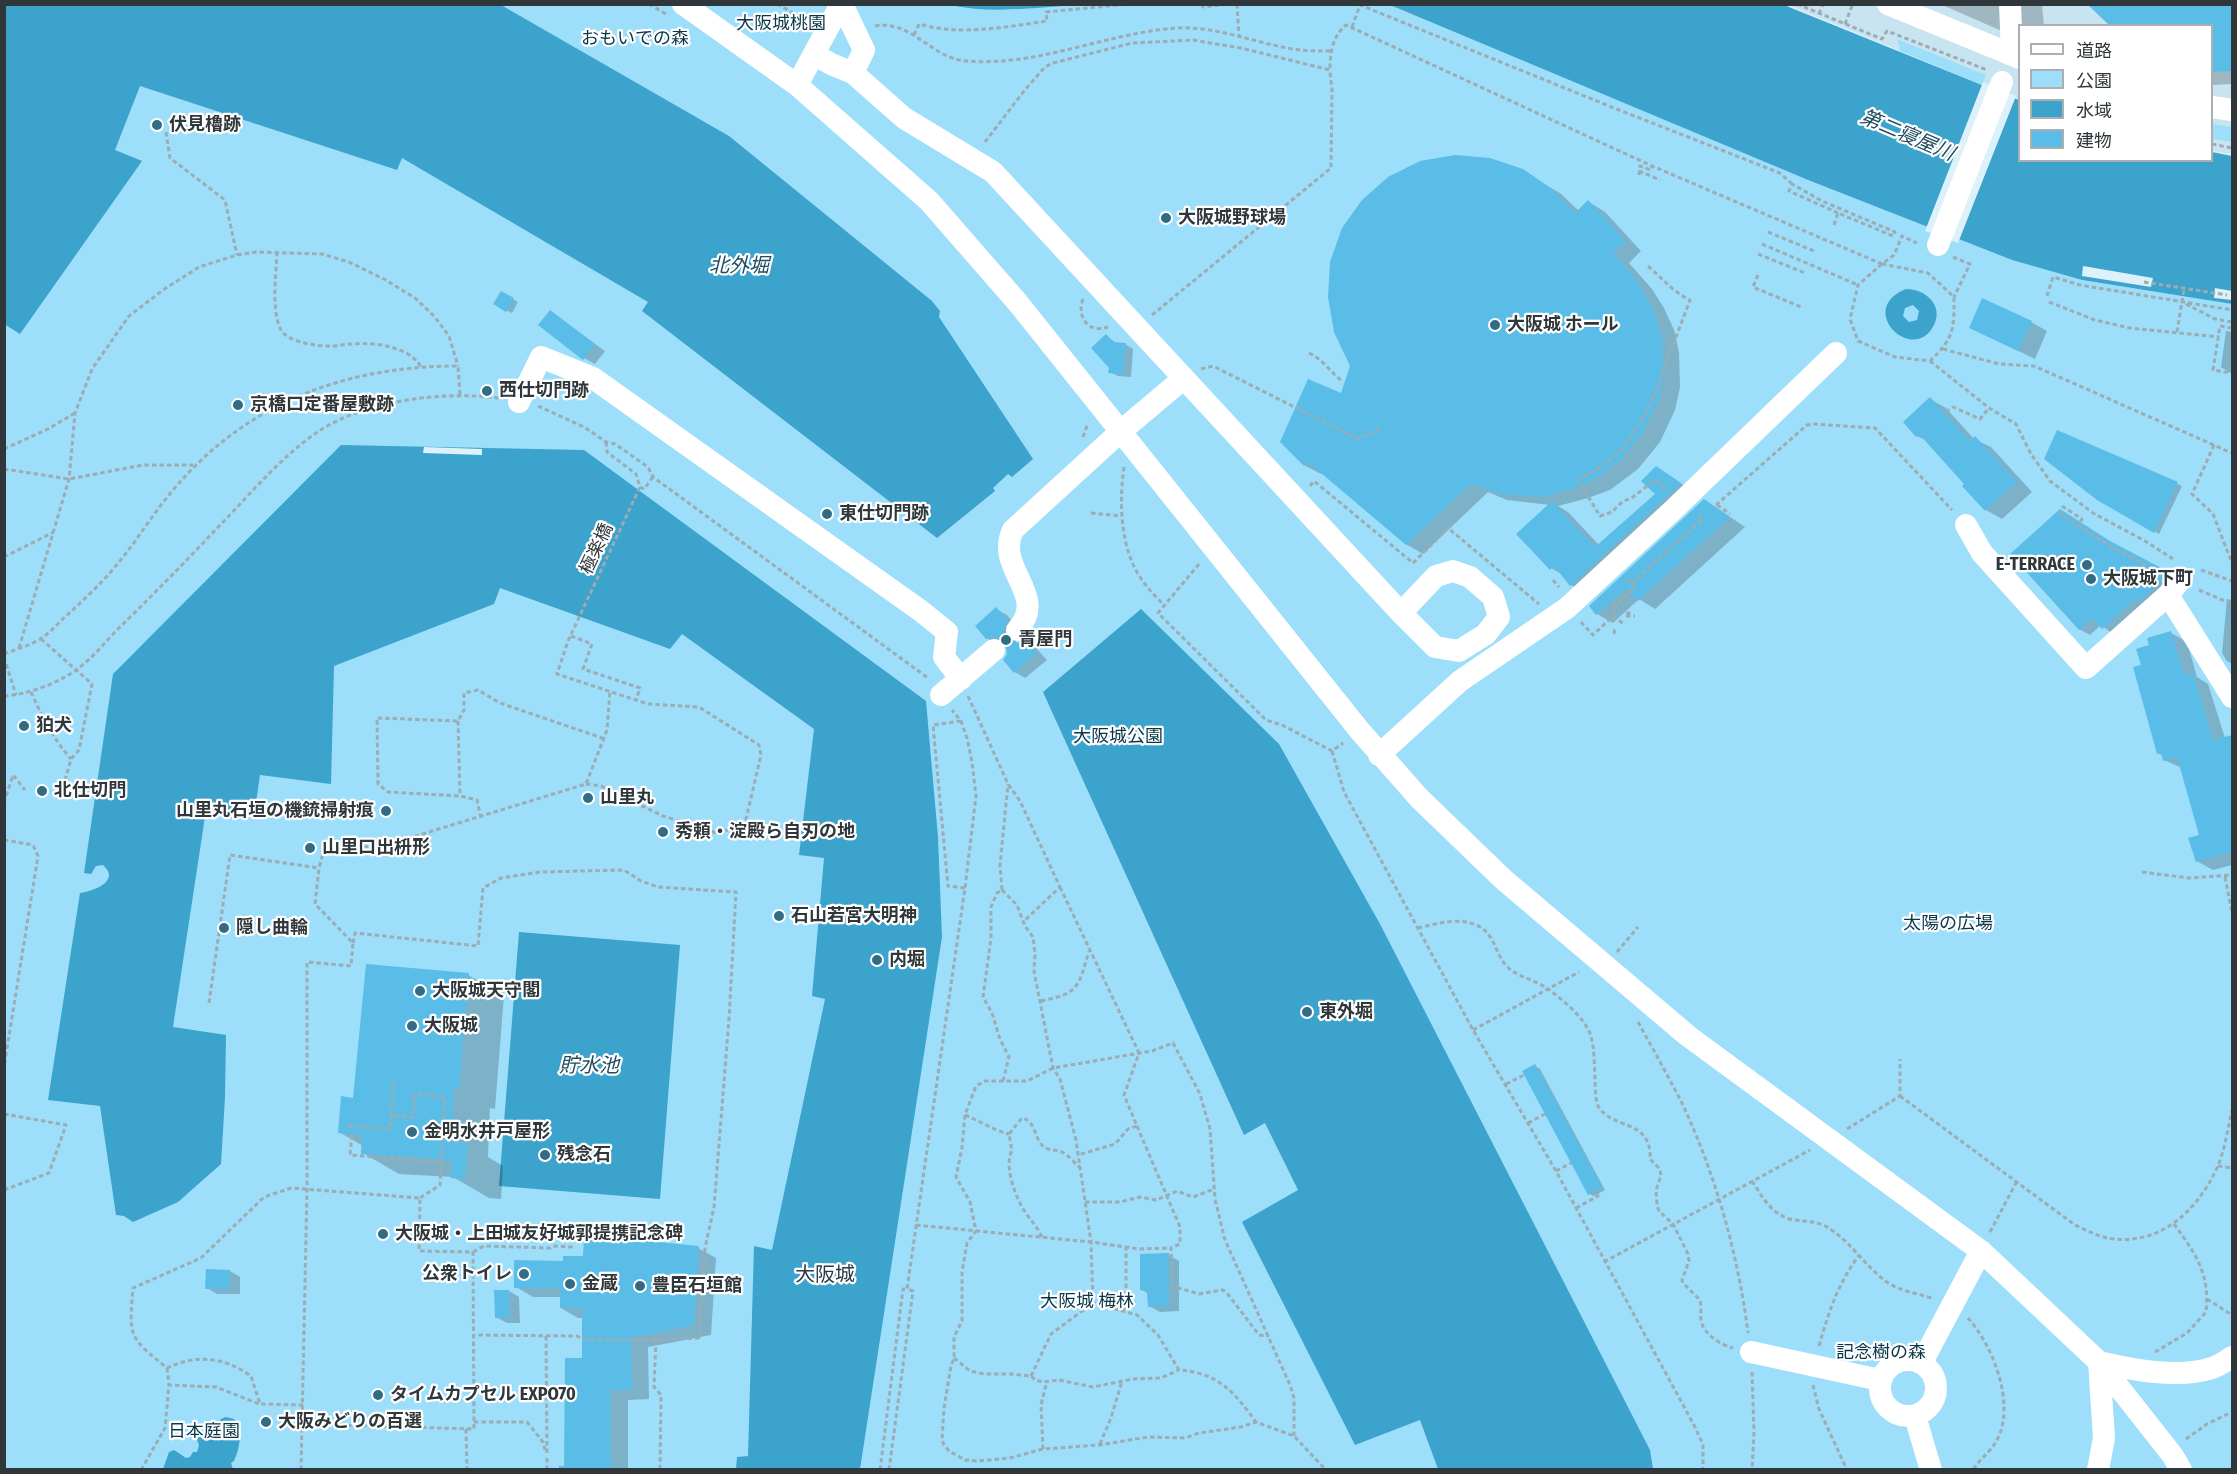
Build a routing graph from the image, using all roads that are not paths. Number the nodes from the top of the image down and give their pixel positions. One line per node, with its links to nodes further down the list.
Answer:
1 (683, 4): 9 (street)
2 (841, 4): 5 (street); 7 (street)
3 (1888, 4): 6 (street)
4 (2010, 4): 6 (street)
5 (814, 54): 7 (street); 9 (street)
6 (2016, 56)
7 (853, 73): 14 (street)
8 (1997, 77): 12 (street)
9 (797, 86): 16 (street)
10 (2213, 107): 11 (street)
11 (2232, 110)
12 (1937, 248)
13 (1836, 353): 24 (street)
14 (1196, 376): 16 (street); 18 (street)
15 (519, 402): 21 (street)
16 (1120, 432): 19 (street); 24 (street)
17 (1960, 519): 23 (street)
18 (1401, 613)
19 (1017, 630)
20 (994, 650): 21 (street)
21 (961, 680): 22 (street)
22 (941, 695)
23 (2232, 697)
24 (1379, 754): 25 (street)
25 (1981, 1240): 28 (street); 29 (street)
26 (1751, 1352): 30 (street)
27 (2232, 1357): 29 (street)
28 (1922, 1362): 30 (street); 31 (street)
29 (2099, 1362): 32 (street); 34 (street)
30 (1880, 1380): 31 (street)
31 (1915, 1416): 33 (street)
32 (2173, 1458)
33 (1931, 1470)
34 (2098, 1470)

